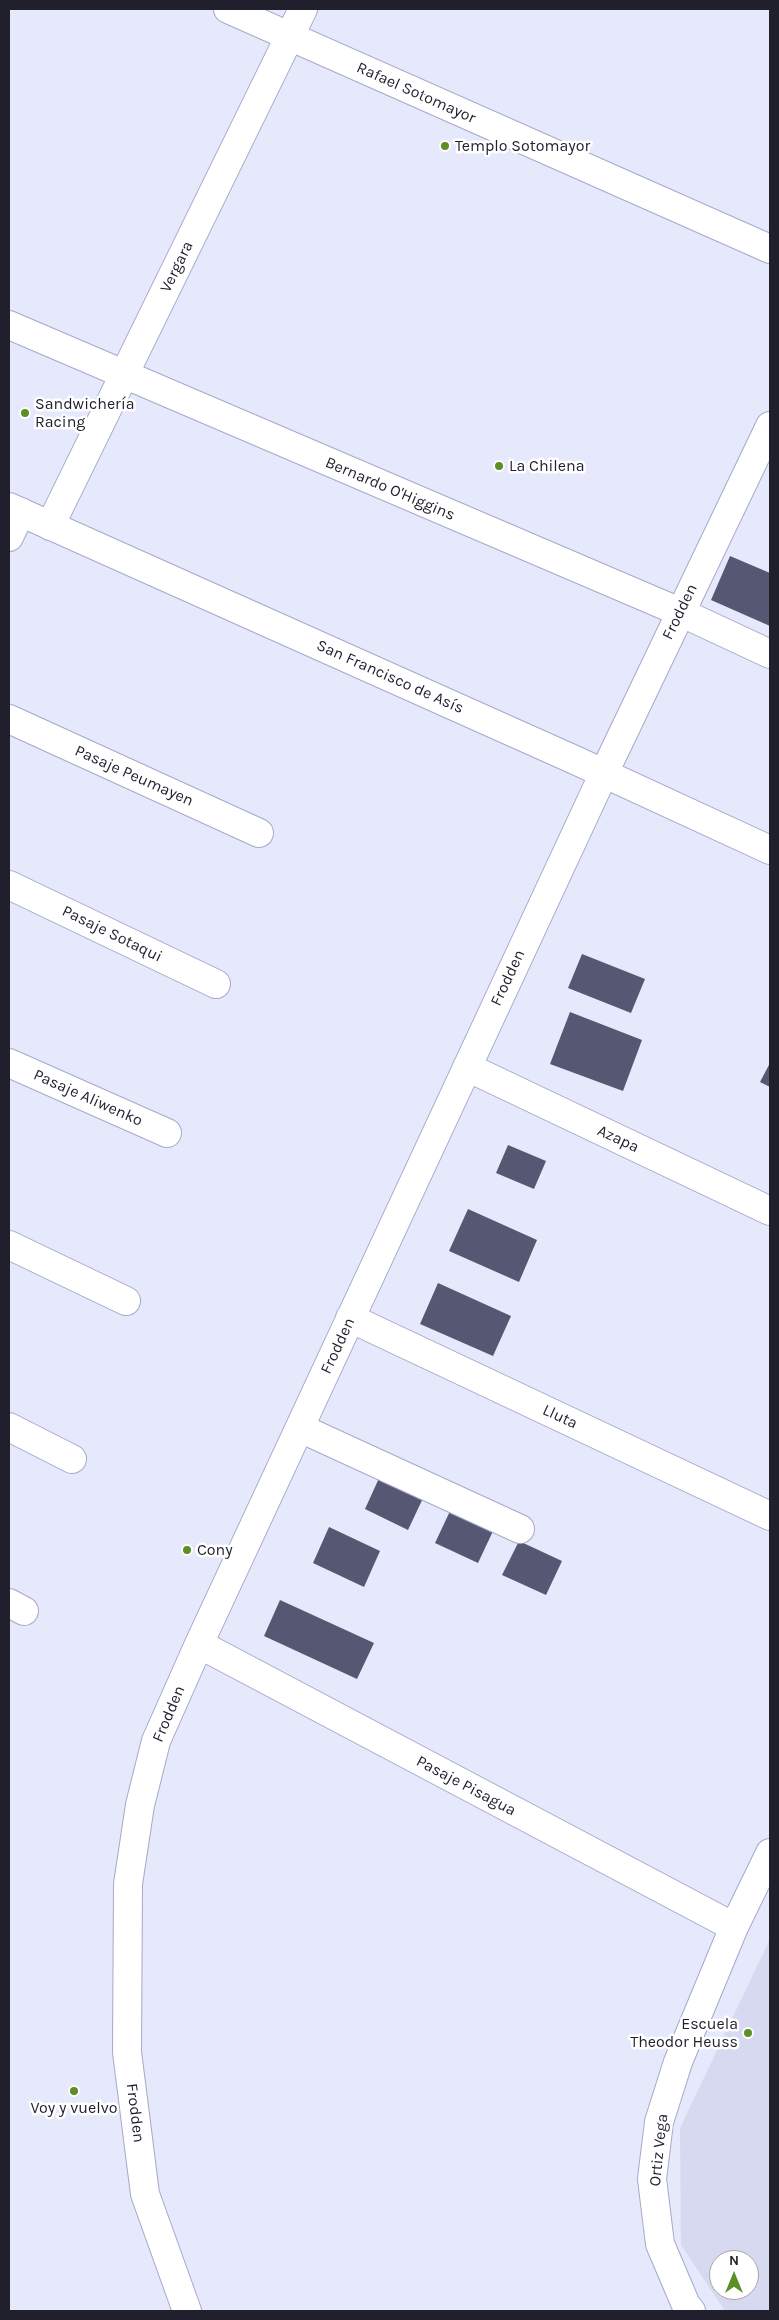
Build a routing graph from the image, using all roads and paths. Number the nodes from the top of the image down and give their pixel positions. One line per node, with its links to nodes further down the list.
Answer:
1 (228, 9): 3 (street, Rafael Sotomayor)
2 (304, 9): 3 (street, Vergara)
3 (290, 38): 4 (street, Rafael Sotomayor); 6 (street, Vergara)
4 (770, 249)
5 (9, 325): 6 (street, Bernardo O'Higgins)
6 (124, 375): 9 (street, Vergara); 11 (street, Bernardo O'Higgins)
7 (770, 426): 11 (street, Frodden)
8 (15, 510): 9 (street, San Francisco de Asís); 10 (street)
9 (50, 526): 14 (street, San Francisco de Asís)
10 (9, 537)
11 (680, 612): 12 (street, Bernardo O'Higgins); 14 (street, Frodden)
12 (770, 654)
13 (9, 719): 15 (street, Pasaje Peumayen)
14 (604, 773): 16 (street, San Francisco de Asís); 20 (street, Frodden)
15 (260, 833)
16 (770, 850)
17 (9, 885): 18 (street, Pasaje Sotaqui)
18 (216, 984)
19 (9, 1063): 21 (street, Pasaje Aliwenko)
20 (467, 1067): 22 (street, Azapa); 25 (street, Frodden)
21 (166, 1133)
22 (770, 1211)
23 (9, 1245): 24 (street)
24 (126, 1301)
25 (350, 1318): 27 (street, Frodden); 29 (street, Lluta)
26 (9, 1428): 28 (street)
27 (300, 1428): 30 (street); 31 (street, Frodden)
28 (72, 1459)
29 (770, 1516)
30 (520, 1529)
31 (198, 1644): 33 (street, Pasaje Pisagua); 34 (street, Frodden)
32 (770, 1853): 33 (street, Ortiz Vega)
33 (734, 1927): 35 (street, Ortiz Vega)
34 (187, 2311)
35 (691, 2311)

